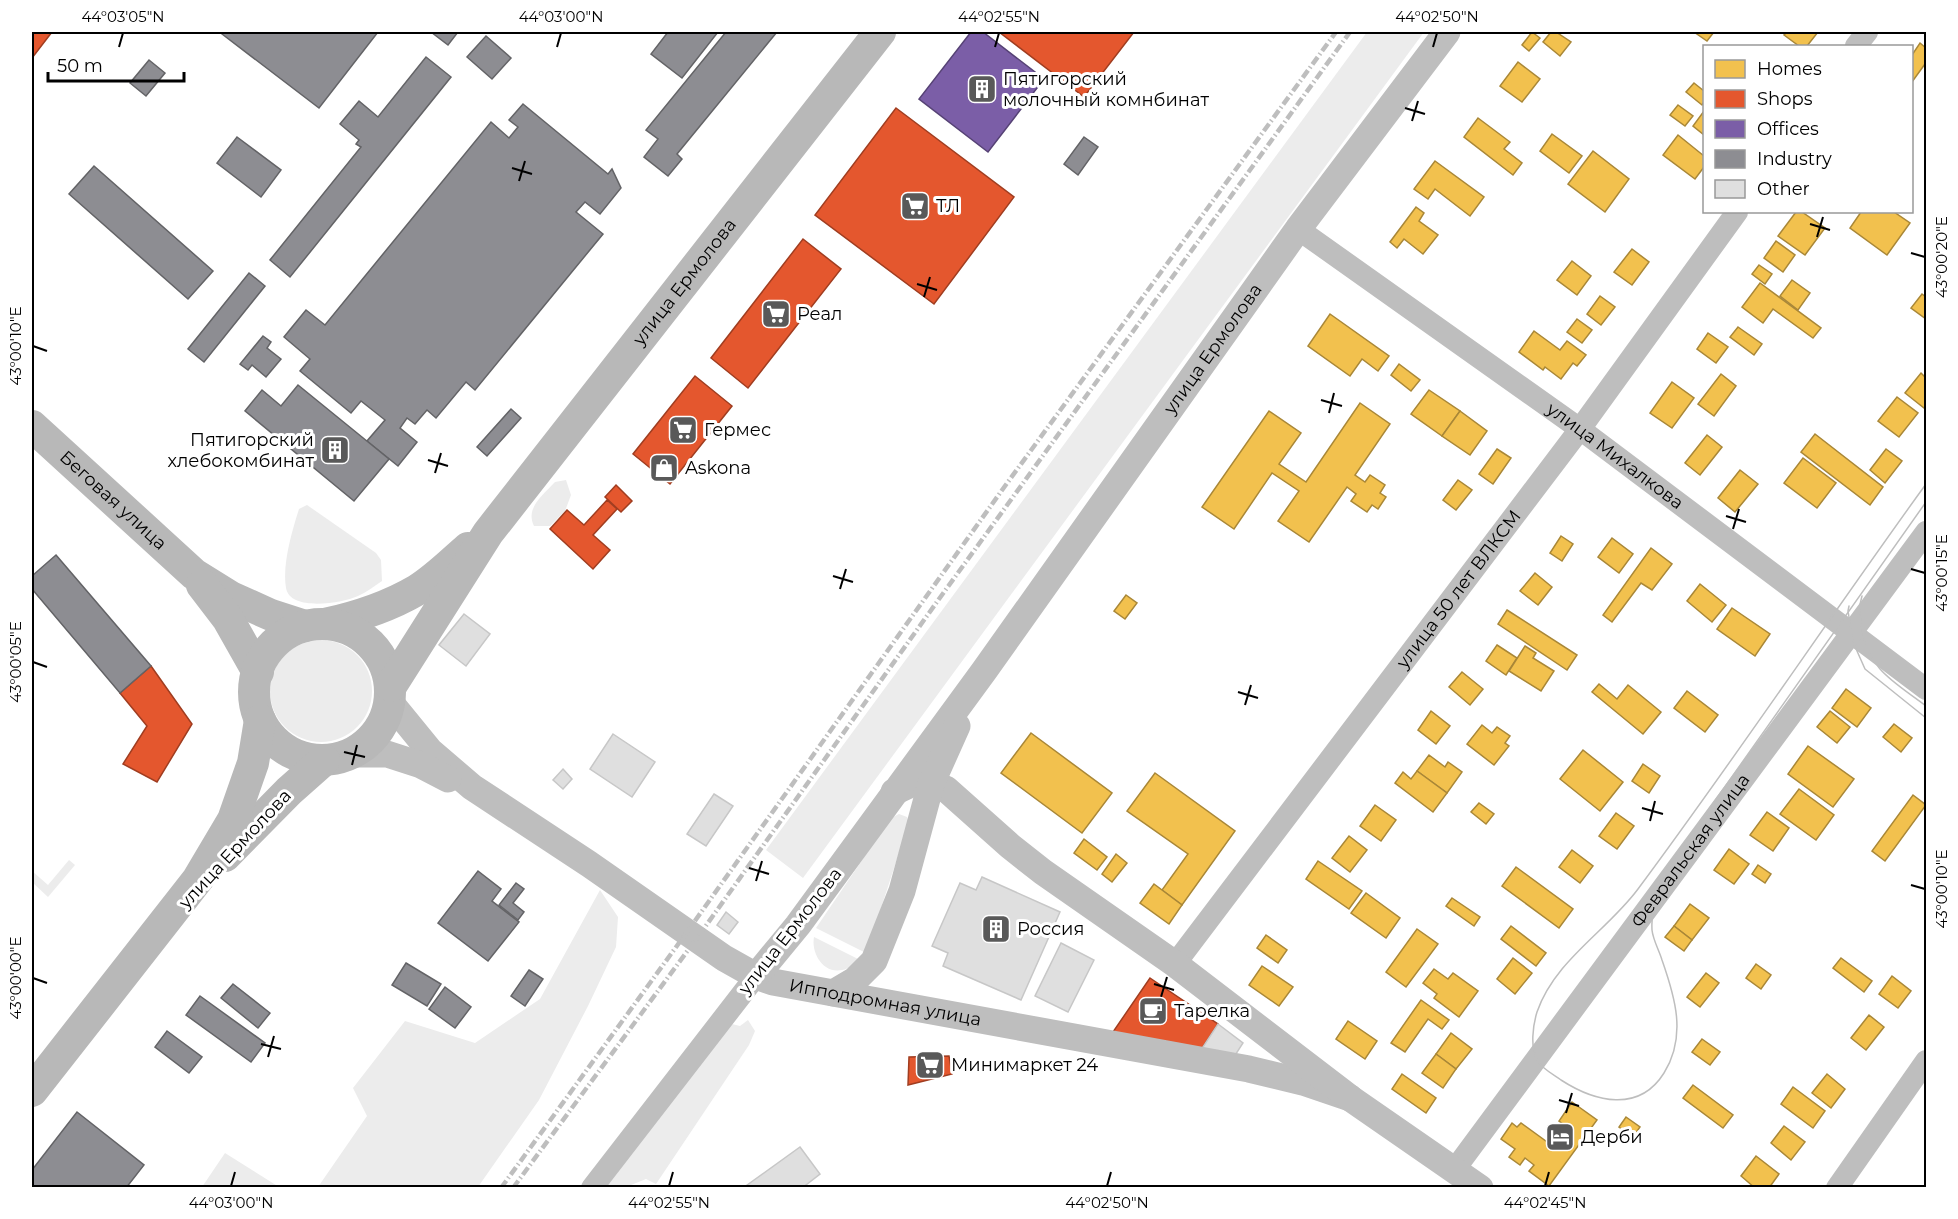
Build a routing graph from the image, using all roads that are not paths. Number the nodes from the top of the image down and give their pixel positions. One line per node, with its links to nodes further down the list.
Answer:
1 (880, 32): 10 (main road, улица Ермолова)
2 (1446, 32): 6 (street, улица Ермолова)
3 (1867, 32): 4 (street)
4 (1857, 45)
5 (1736, 213): 8 (street, улица 50 лет ВЛКСМ)
6 (1298, 229): 8 (street, улица Михалкова); 14 (street, улица Ермолова)
7 (32, 426): 11 (main road, Беговая улица)
8 (1580, 429): 13 (street, улица Михалкова); 24 (street, улица 50 лет ВЛКСМ)
9 (1926, 532): 13 (street, Февральская улица)
10 (488, 533): 12 (main road, улица Ермолова); 17 (main road, улица Ермолова)
11 (194, 574): 12 (main road, Беговая улица); 15 (main road, Беговая улица)
12 (315, 625): 15 (main road, улица Ермолова); 17 (main road)
13 (1852, 634): 16 (street, улица Михалкова); 30 (street, Февральская улица)
14 (984, 671): 20 (street, улица Ермолова); 22 (street, улица Ермолова)
15 (258, 672): 18 (main road, улица Ермолова)
16 (1926, 689)
17 (390, 694): 19 (main road, улица Ермолова); 21 (street, Ипподромная улица)
18 (260, 720): 19 (main road); 23 (main road, улица Ермолова)
19 (337, 757): 21 (street, Ипподромная улица); 23 (main road, улица Ермолова)
20 (931, 784): 22 (street); 24 (street, Ипподромная улица); 26 (street, улица Ермолова)
21 (472, 787): 25 (street, Ипподромная улица)
22 (894, 792): 25 (street, улица Ермолова)
23 (149, 942): 28 (main road, улица Ермолова)
24 (1175, 964): 29 (street, Ипподромная улица)
25 (756, 976): 26 (street, Ипподромная улица); 31 (street, улица Ермолова)
26 (833, 993): 29 (street, Ипподромная улица)
27 (1926, 1061): 33 (street)
28 (32, 1091)
29 (1350, 1098): 30 (street, Ипподромная улица)
30 (1455, 1169): 32 (street, Ипподромная улица)
31 (592, 1188)
32 (1480, 1188)
33 (1837, 1188)

